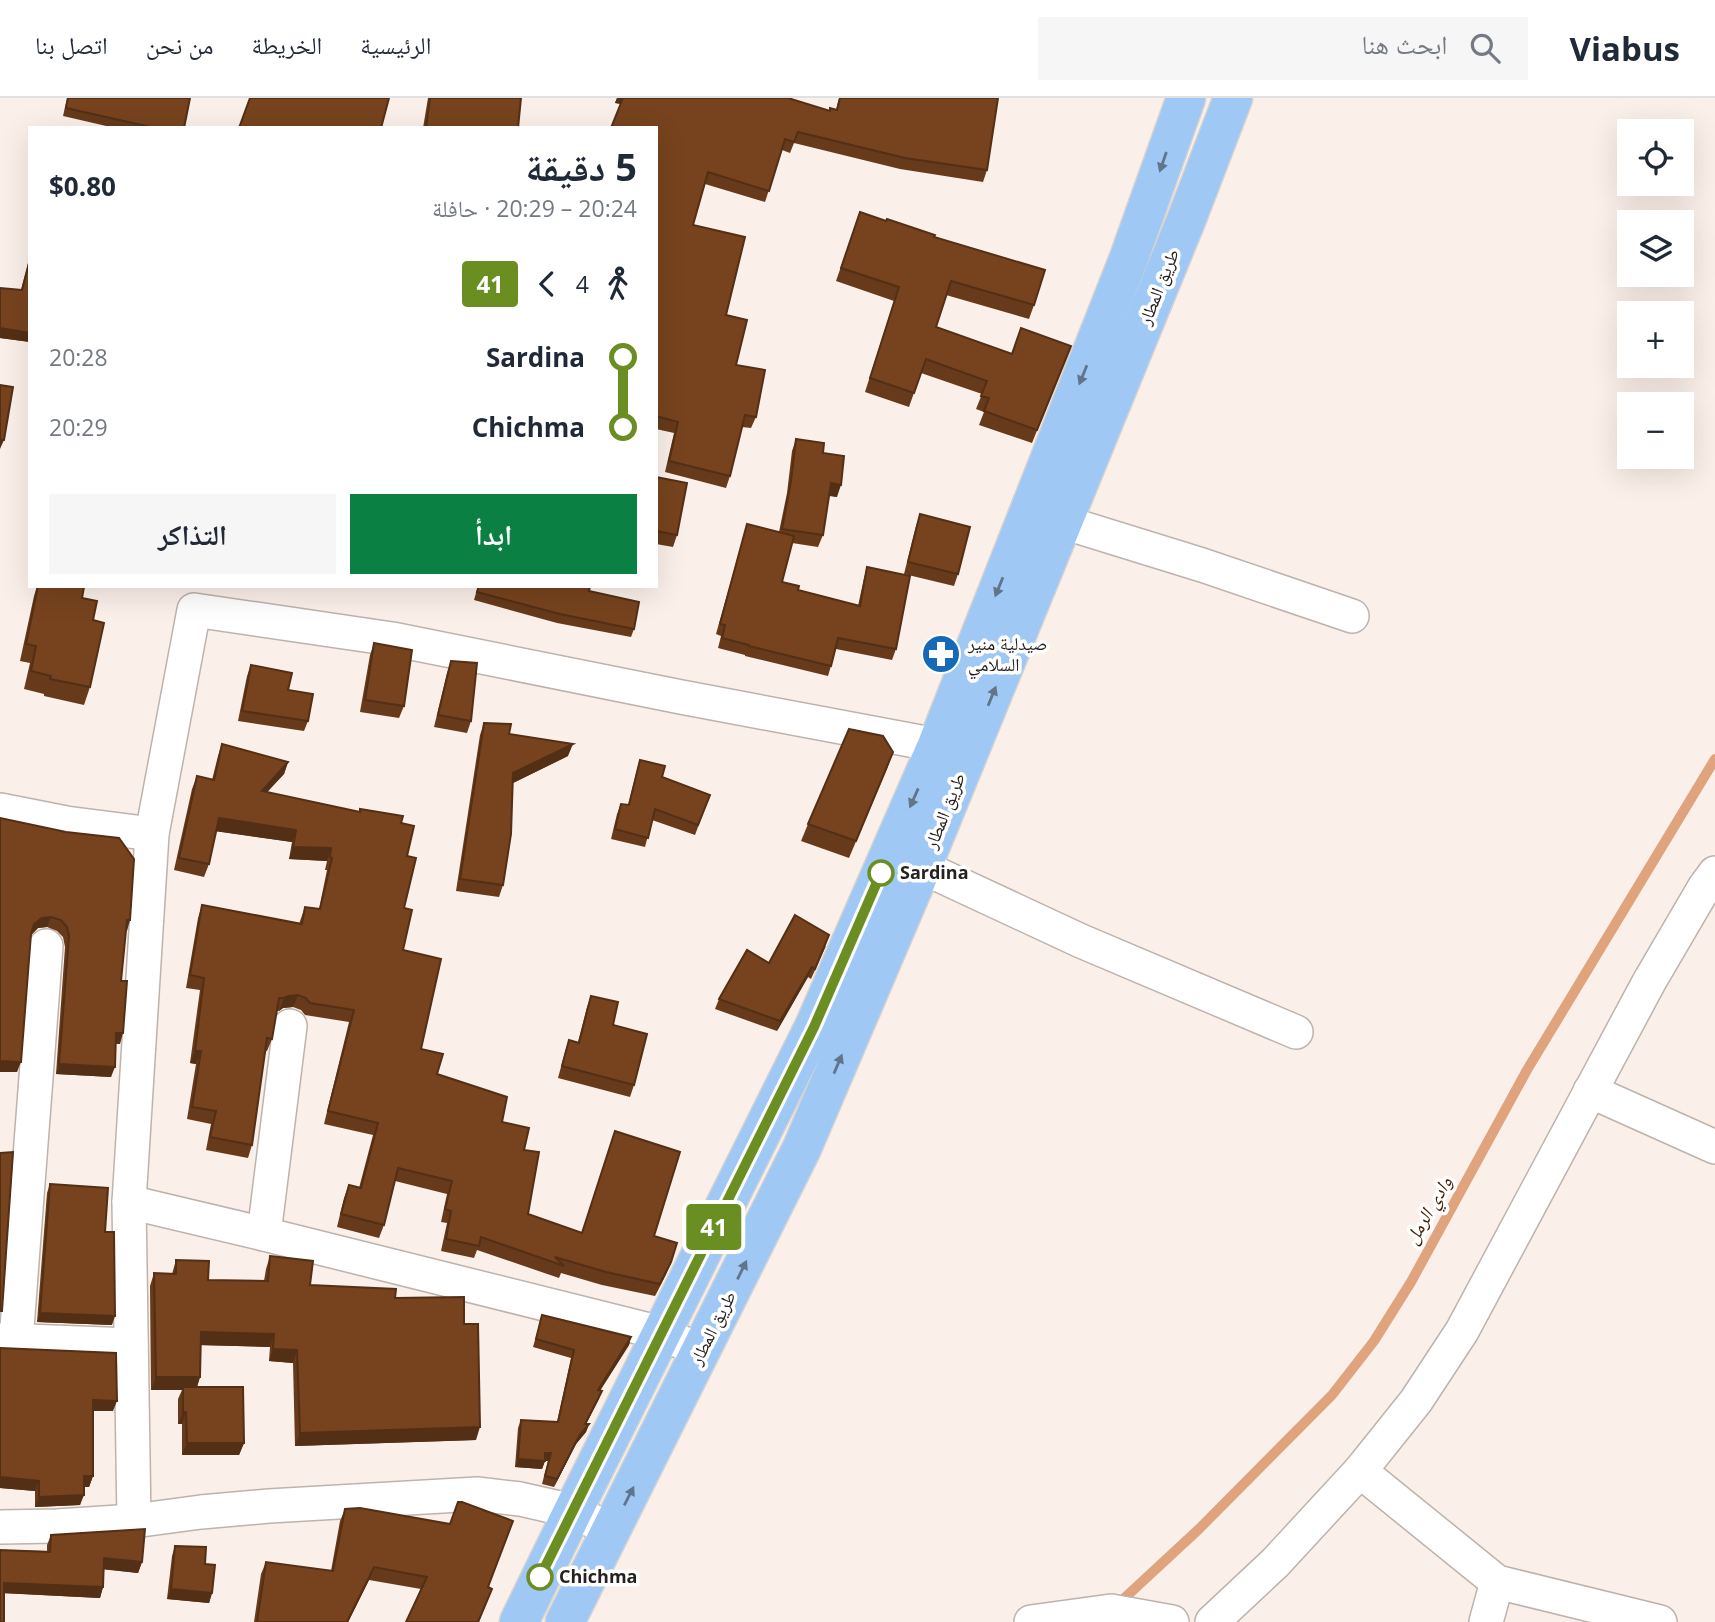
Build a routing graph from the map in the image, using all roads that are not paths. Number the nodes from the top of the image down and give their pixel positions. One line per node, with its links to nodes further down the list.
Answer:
1 (1186, 98): 6 (main road, طريق المطار, one-way to 6)
2 (1233, 98): 3 (main road, طريق المطار)
3 (1063, 522): 5 (street); 6 (main road, طريق المطار, one-way to 3)
4 (197, 598): 6 (street); 8 (street)
5 (1352, 615)
6 (953, 748): 9 (main road, طريق المطار); 18 (main road, طريق المطار, one-way to 18)
7 (0, 810): 8 (street)
8 (152, 834): 16 (street)
9 (922, 867): 13 (street); 21 (main road, طريق المطار, one-way to 9)
10 (1711, 884): 14 (street)
11 (46, 946): 19 (street)
12 (290, 1026): 17 (street)
13 (1296, 1032)
14 (1590, 1091): 15 (street); 22 (street)
15 (1715, 1147)
16 (129, 1202): 17 (street); 20 (street)
17 (264, 1234): 18 (street)
18 (662, 1333): 21 (street); 23 (main road, طريق المطار)
19 (8, 1340): 20 (street)
20 (131, 1345): 24 (street)
21 (701, 1351): 26 (main road, طريق المطار, one-way to 21)
22 (1360, 1471): 27 (street); 32 (street)
23 (573, 1511): 24 (street); 26 (street); 28 (main road, طريق المطار)
24 (134, 1521): 25 (street)
25 (0, 1527)
26 (612, 1531): 29 (main road, طريق المطار)
27 (1497, 1582): 33 (street); 34 (street)
28 (519, 1622)
29 (565, 1622)
30 (1031, 1622): 31 (street)
31 (1172, 1622)
32 (1212, 1622)
33 (1486, 1622)
34 (1660, 1622)

